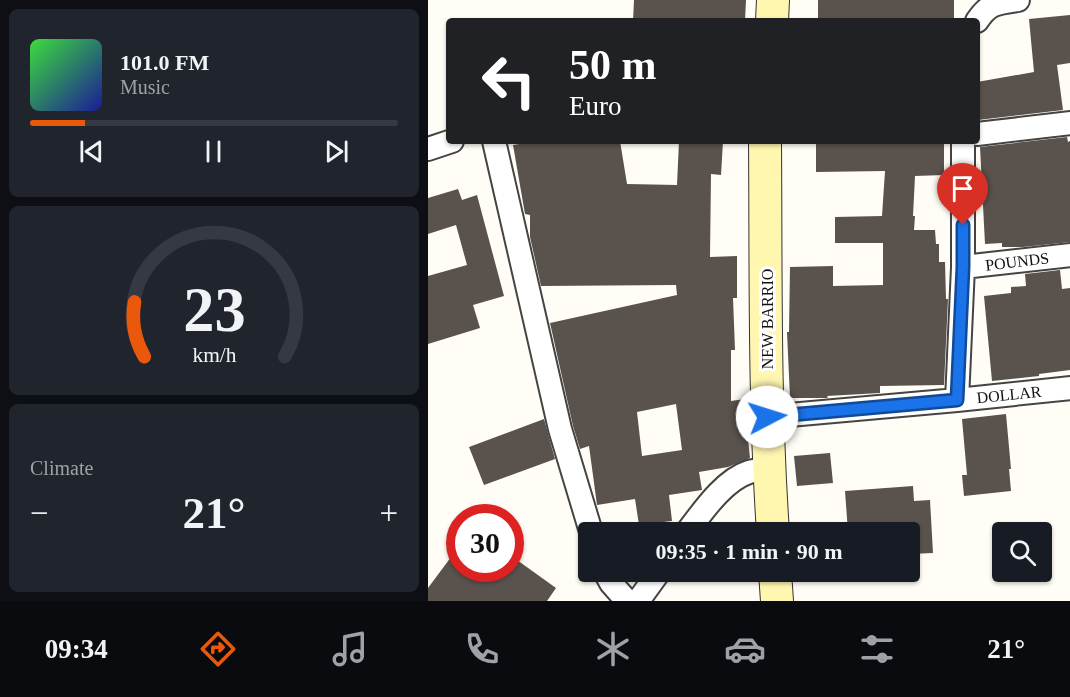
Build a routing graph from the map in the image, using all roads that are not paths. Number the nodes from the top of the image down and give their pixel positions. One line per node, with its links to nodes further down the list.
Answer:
1 (773, 0): 3 (main road)
2 (1018, 0): 4 (street)
3 (772, 18)
4 (979, 18)
5 (1070, 123): 6 (street)
6 (980, 134)
7 (446, 143): 11 (street)
8 (495, 144): 18 (street)
9 (765, 144): 16 (main road, NEW BARRIO)
10 (963, 144): 13 (street)
11 (428, 149)
12 (1070, 255): 13 (street, POUNDS)
13 (963, 267): 15 (street)
14 (1070, 388): 15 (street, DOLLAR)
15 (957, 400): 16 (street, DOLLAR)
16 (767, 417): 17 (main road, NEW BARRIO)
17 (769, 469): 19 (street); 20 (main road, NEW BARRIO)
18 (588, 522)
19 (694, 522)
20 (772, 522)
21 (610, 582): 24 (street)
22 (652, 582): 25 (street)
23 (777, 582): 26 (main road)
24 (627, 601)
25 (638, 601)
26 (778, 601)

